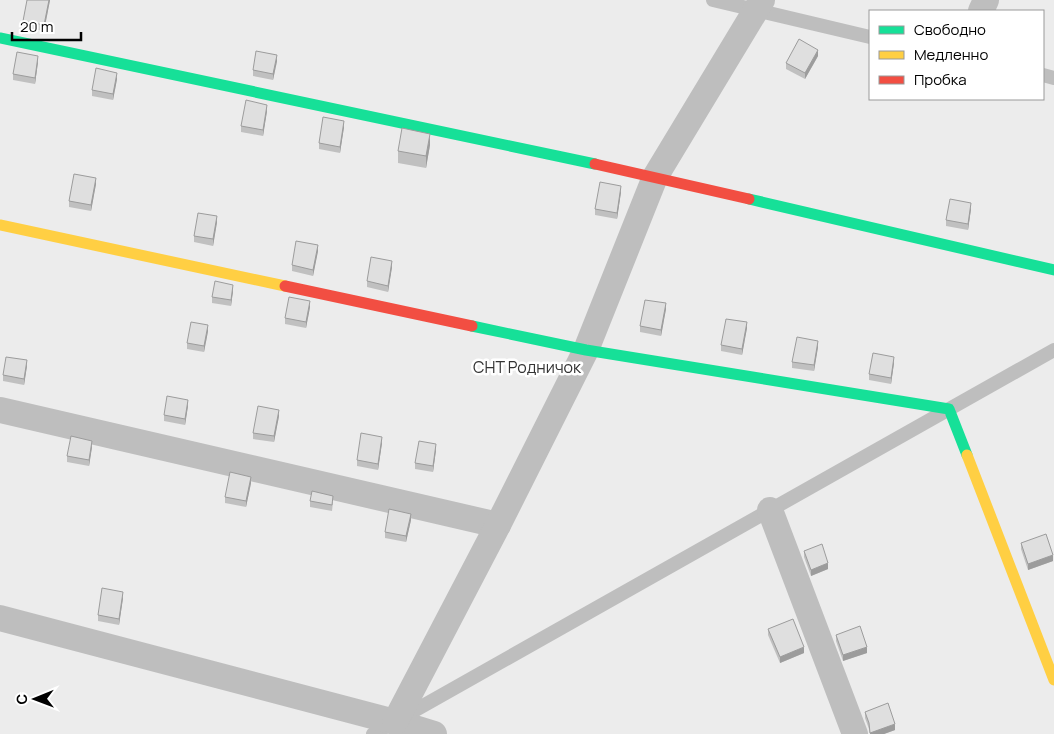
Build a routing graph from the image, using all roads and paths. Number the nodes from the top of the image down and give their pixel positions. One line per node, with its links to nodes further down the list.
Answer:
1 (713, 0): 2 (lane)
2 (759, 6): 3 (lane); 5 (street)
3 (869, 37)
4 (0, 38): 5 (street)
5 (655, 177): 7 (street); 8 (street)
6 (0, 225): 8 (street)
7 (1054, 270)
8 (586, 350): 10 (street); 13 (street)
9 (1054, 350): 10 (lane)
10 (949, 409): 12 (lane); 15 (street)
11 (0, 410): 13 (street)
12 (770, 510): 16 (lane); 18 (street)
13 (498, 525): 16 (street)
14 (0, 618): 16 (street)
15 (1054, 680)
16 (384, 728): 17 (street)
17 (434, 734)
18 (855, 734)

